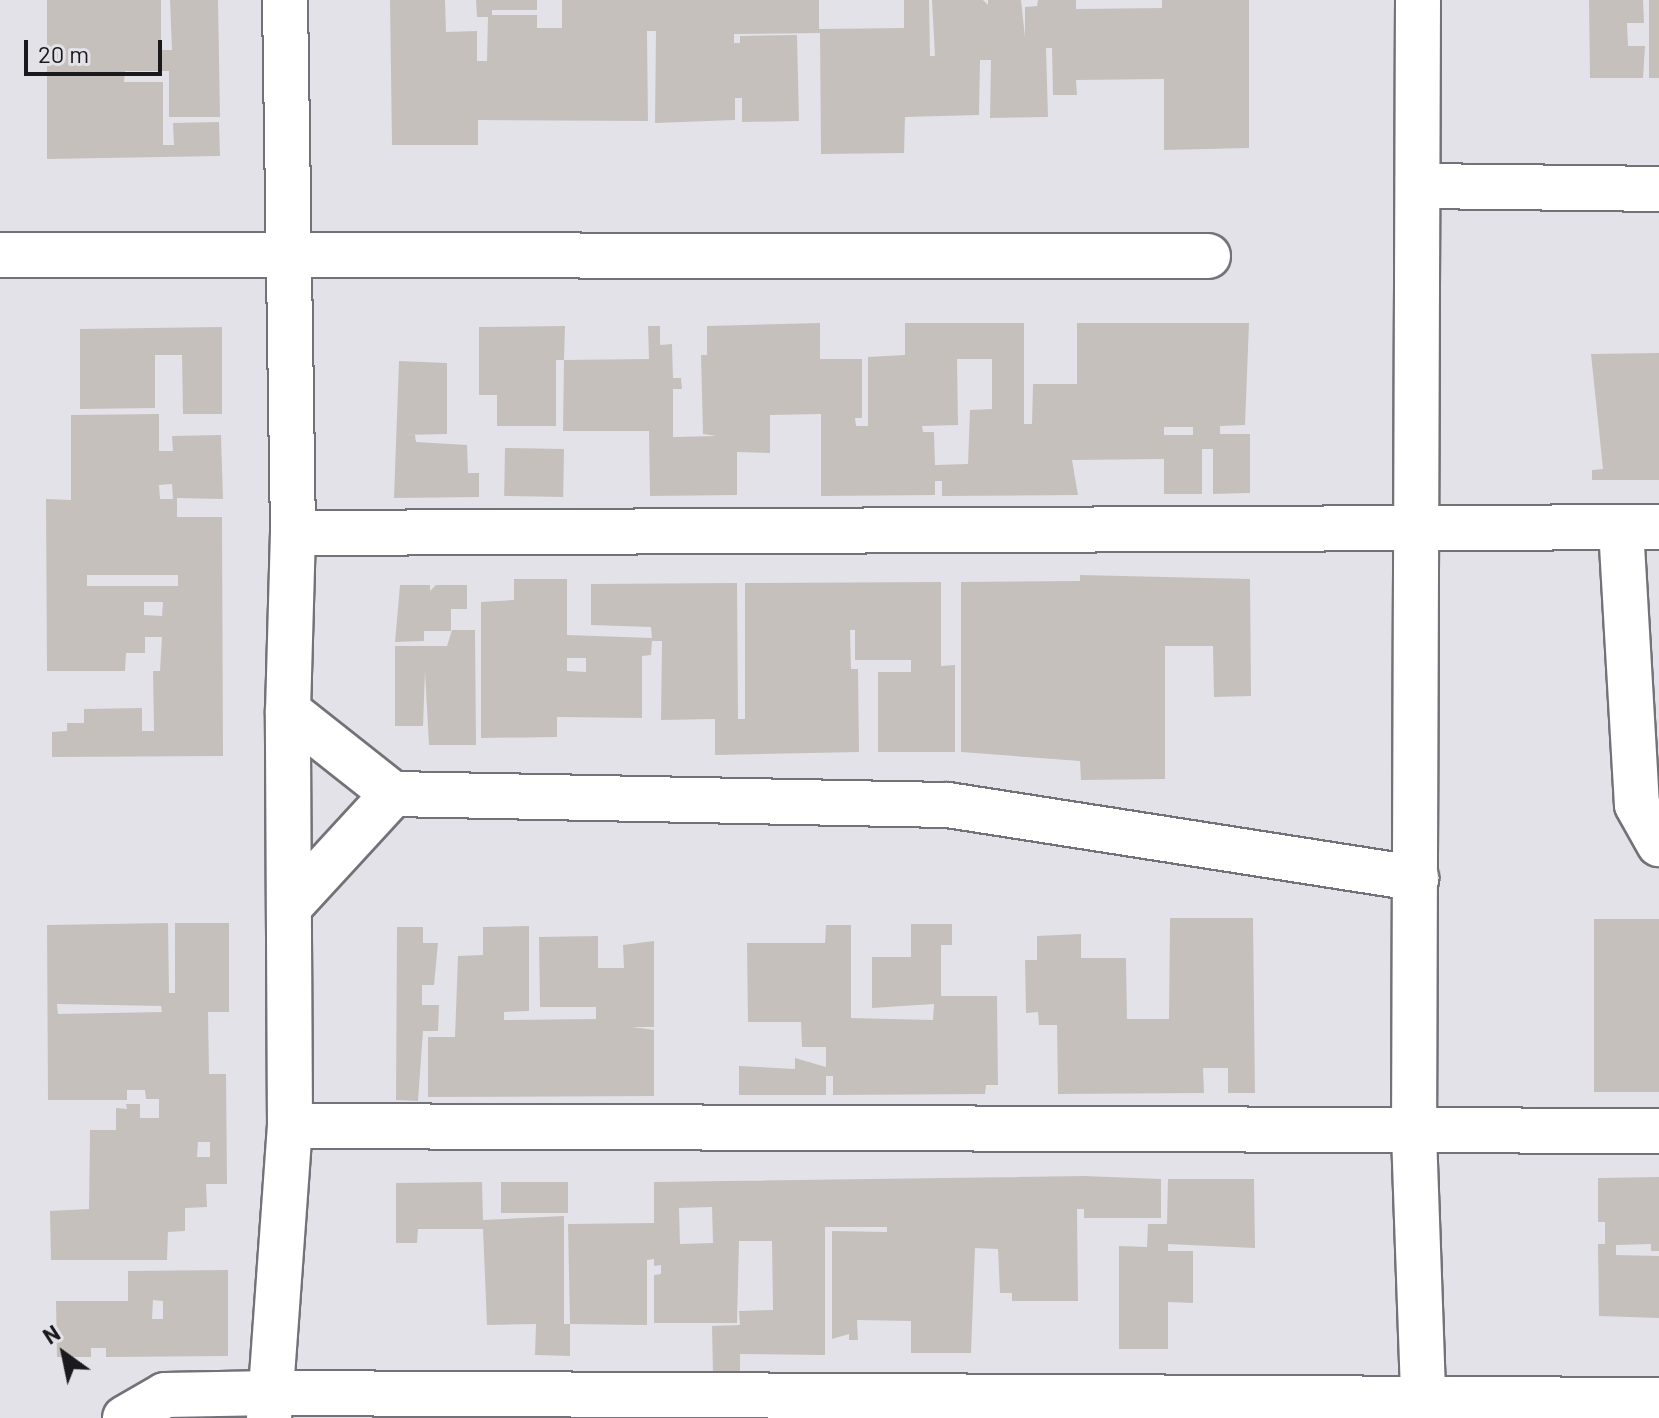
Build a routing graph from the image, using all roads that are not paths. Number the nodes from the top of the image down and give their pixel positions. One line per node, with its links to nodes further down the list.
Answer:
1 (285, 0): 7 (street)
2 (1418, 0): 3 (street)
3 (1419, 186): 4 (street); 9 (street)
4 (1659, 189)
5 (0, 255): 7 (street)
6 (1208, 256): 7 (street)
7 (290, 258): 10 (street)
8 (1640, 528): 9 (street); 13 (street)
9 (1420, 529): 10 (street); 14 (street)
10 (293, 533): 11 (street)
11 (288, 711): 12 (street); 15 (street)
12 (393, 794): 14 (street); 15 (street)
13 (1659, 844)
14 (1416, 878): 18 (street)
15 (290, 906): 16 (street)
16 (290, 1126): 18 (street); 20 (street)
17 (1659, 1131): 18 (street)
18 (1414, 1134): 21 (street)
19 (1659, 1400): 21 (street)
20 (271, 1405): 21 (street); 22 (street)
21 (1424, 1406)
22 (125, 1418)

